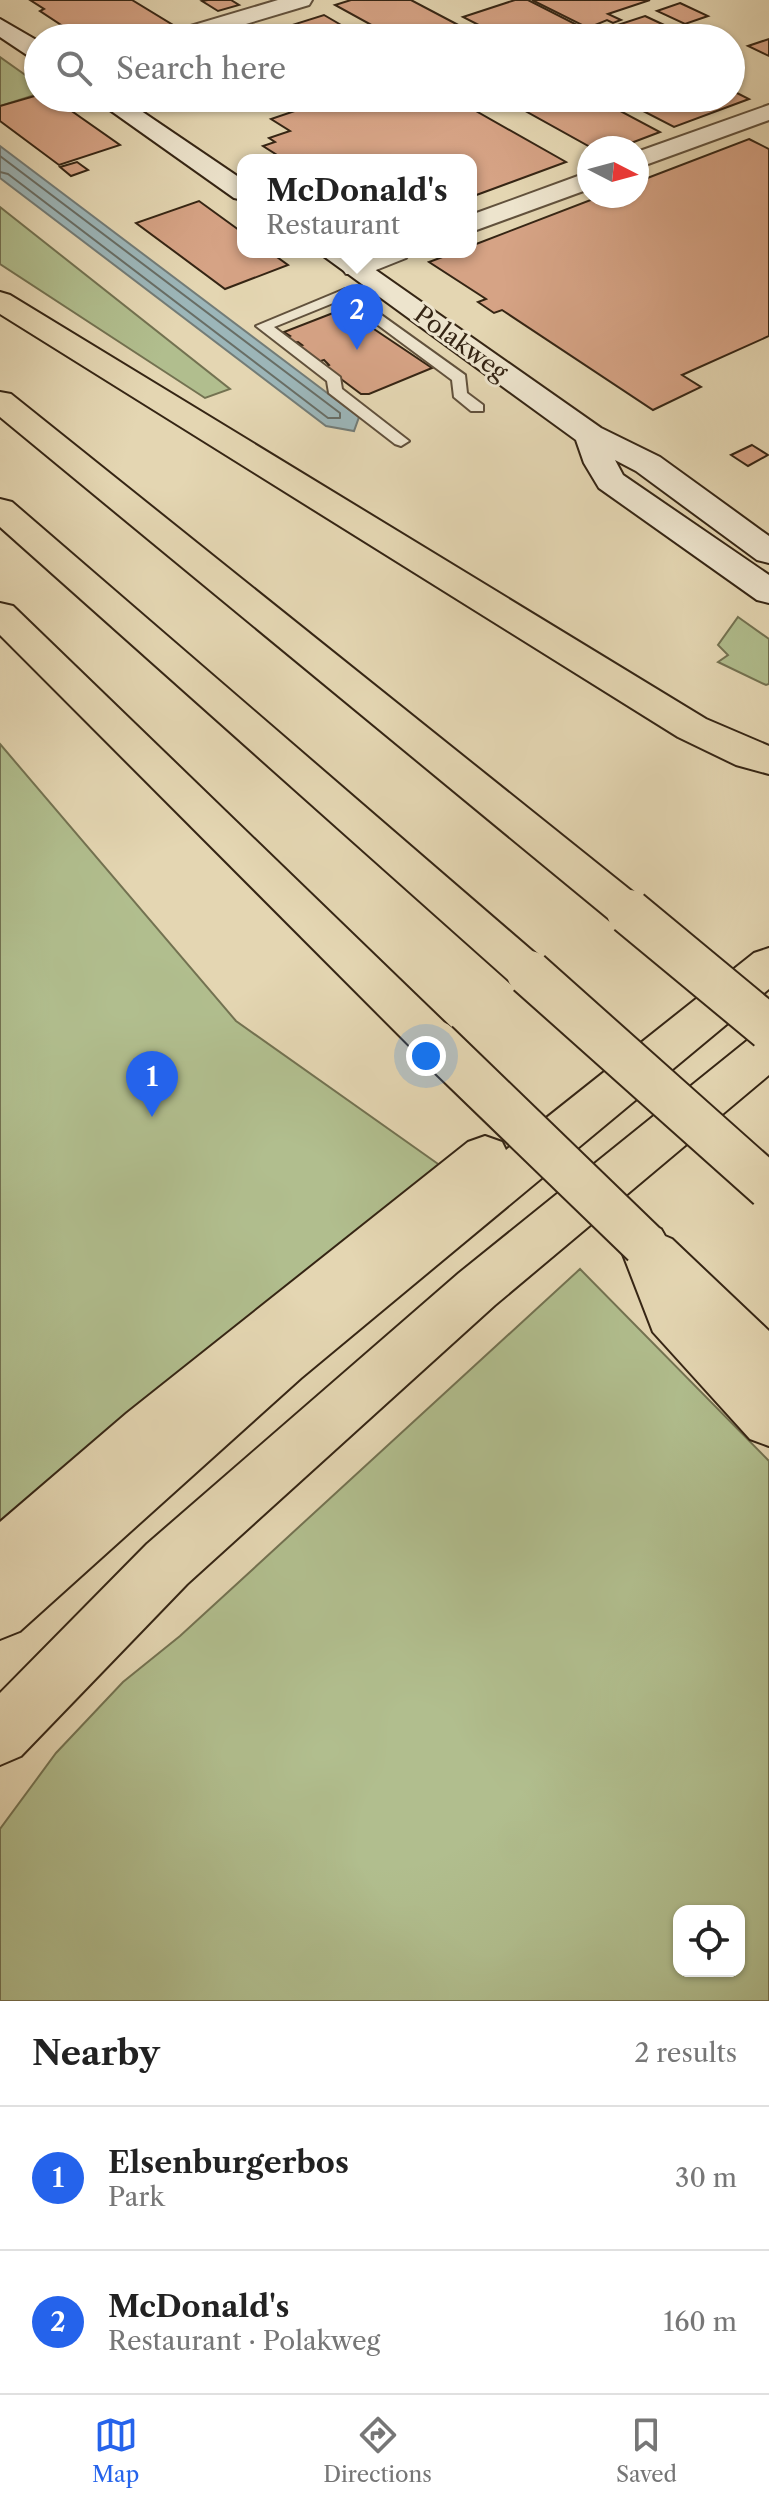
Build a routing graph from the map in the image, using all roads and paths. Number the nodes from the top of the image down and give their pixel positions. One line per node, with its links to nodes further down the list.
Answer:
1 (301, 0): 2 (street)
2 (221, 24)
3 (0, 26): 4 (street)
4 (24, 42)
5 (126, 112): 9 (street)
6 (769, 112): 7 (street)
7 (649, 157)
8 (577, 184): 10 (street)
9 (237, 188)
10 (477, 222)
11 (344, 260): 15 (street, Polakweg)
12 (0, 301): 21 (highway)
13 (0, 401): 24 (highway, bridge)
14 (477, 408): 16 (lane)
15 (590, 435): 18 (street, Polakweg); 19 (street)
16 (401, 441)
17 (0, 509): 26 (highway, bridge)
18 (769, 552)
19 (769, 592)
20 (0, 614): 27 (highway, bridge)
21 (769, 760)
22 (769, 930): 30 (highway)
23 (769, 965): 31 (highway)
24 (769, 1028)
25 (769, 1049): 32 (highway)
26 (769, 1187)
27 (682, 1304): 28 (highway); 29 (highway)
28 (769, 1366)
29 (769, 1421)
30 (0, 1559)
31 (0, 1611)
32 (0, 1735)

